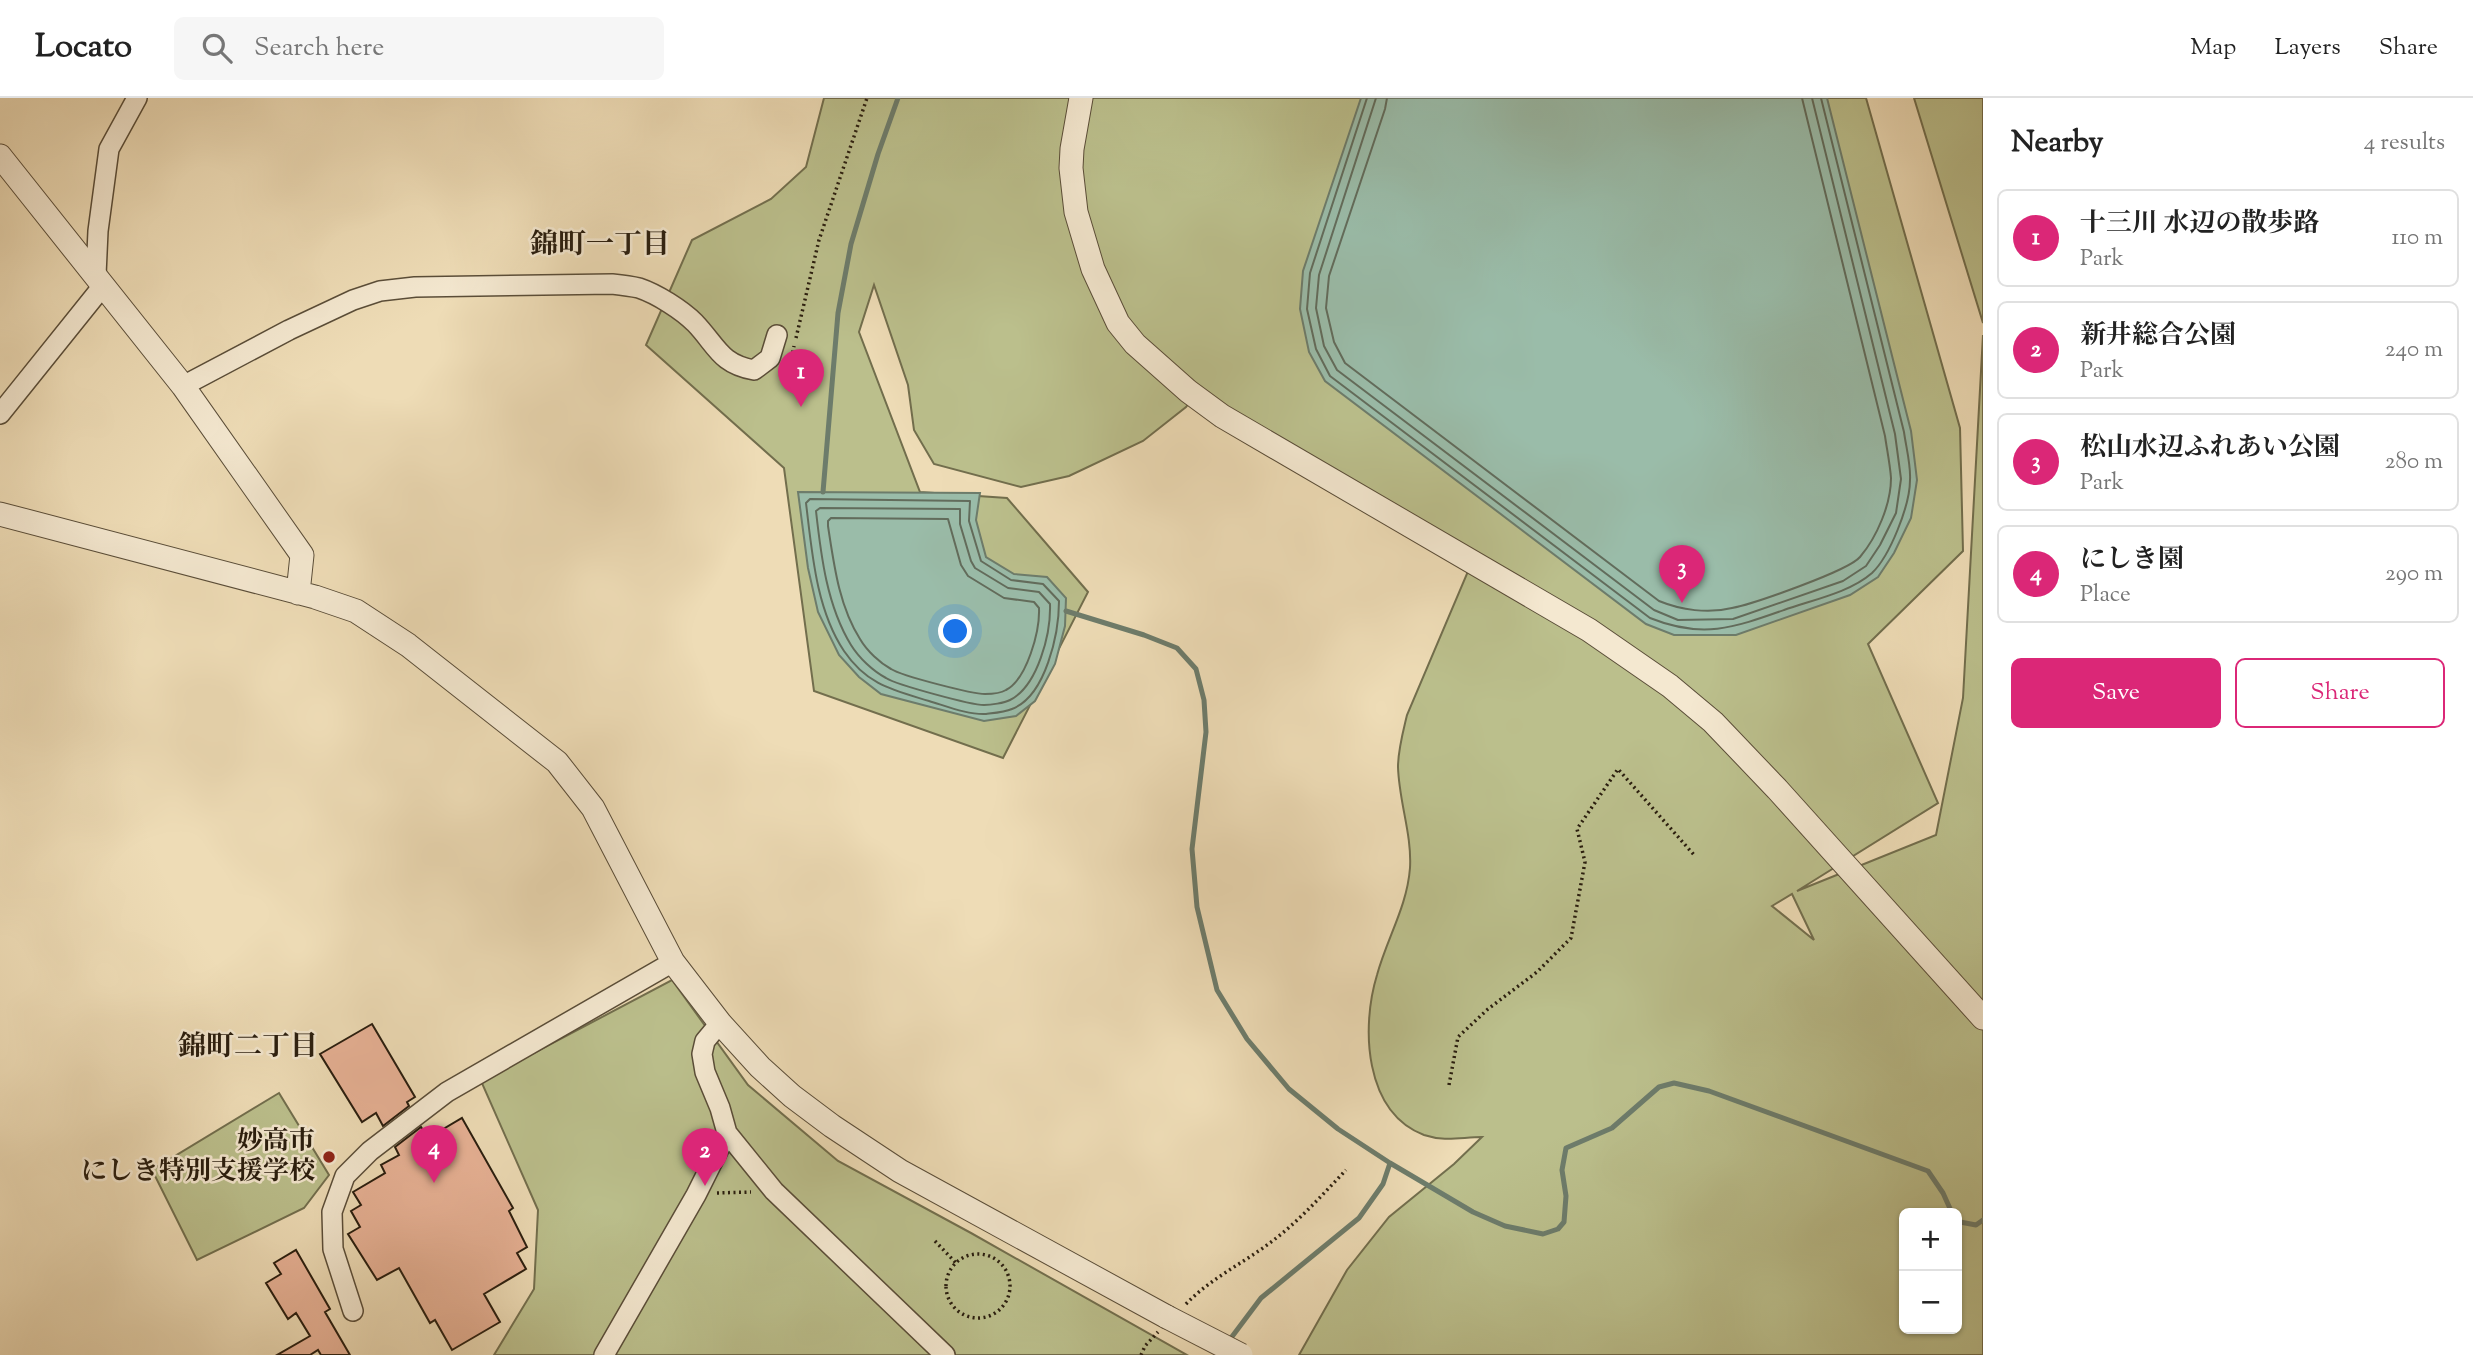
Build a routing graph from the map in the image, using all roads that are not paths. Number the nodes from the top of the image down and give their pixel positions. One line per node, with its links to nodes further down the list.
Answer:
1 (137, 98): 4 (street)
2 (1081, 98): 11 (street)
3 (0, 156): 4 (street)
4 (99, 281): 6 (street); 7 (street)
5 (777, 335): 6 (street)
6 (183, 386): 9 (street)
7 (0, 414)
8 (0, 514): 9 (street)
9 (298, 593): 10 (street)
10 (673, 962): 12 (street); 14 (street)
11 (1983, 1018)
12 (720, 1023): 13 (street); 17 (street, bridge)
13 (727, 1133): 15 (street); 16 (street)
14 (353, 1311)
15 (604, 1355)
16 (945, 1355)
17 (1241, 1355)

